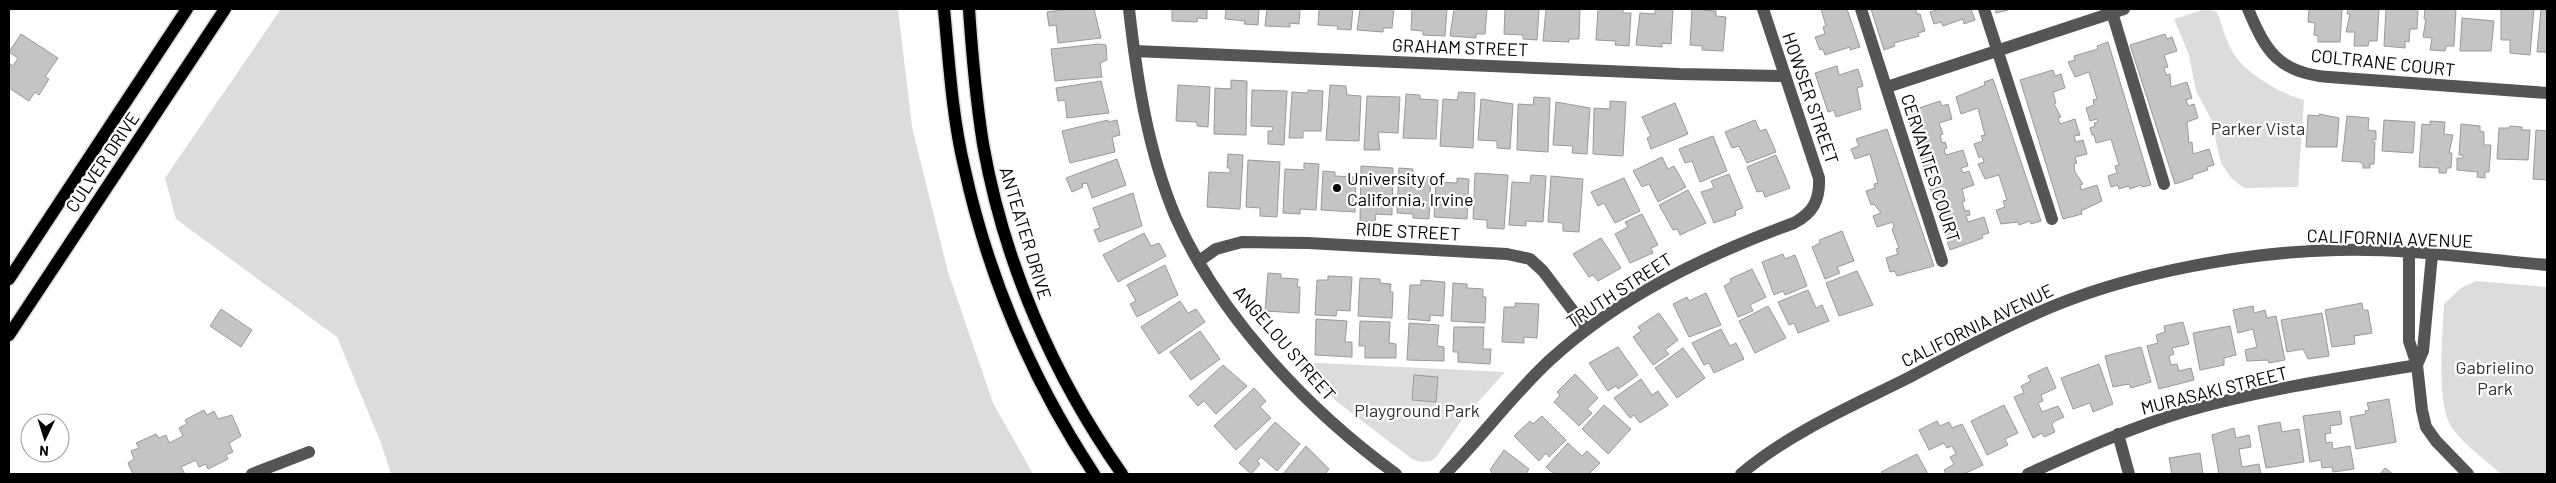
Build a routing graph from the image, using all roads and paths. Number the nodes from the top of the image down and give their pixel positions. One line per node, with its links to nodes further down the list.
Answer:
1 (188, 9): 24 (main road, CULVER DRIVE)
2 (225, 9): 26 (main road, CULVER DRIVE)
3 (944, 9): 31 (main road)
4 (969, 9): 32 (main road, ANTEATER DRIVE)
5 (1129, 9): 12 (street, ANGELOU STREET)
6 (1763, 9): 13 (street, HOWSER STREET)
7 (1861, 9): 14 (street, CERVANTES COURT)
8 (1984, 9): 11 (street)
9 (2248, 9): 15 (street, COLTRANE COURT)
10 (2116, 10): 11 (street, CERVANTES COURT); 16 (street, CERVANTES COURT)
11 (1998, 49): 14 (street, CERVANTES COURT); 18 (street)
12 (1134, 50): 13 (street, GRAHAM STREET); 21 (street, ANGELOU STREET)
13 (1784, 76): 17 (street, HOWSER STREET)
14 (1887, 87): 22 (street, CERVANTES COURT)
15 (2547, 93)
16 (2164, 184)
17 (1817, 199): 25 (street, TRUTH STREET)
18 (2052, 219)
19 (2410, 254): 20 (street, CALIFORNIA AVENUE); 27 (street); 35 (street, CALIFORNIA AVENUE)
20 (2432, 255): 23 (street, CALIFORNIA AVENUE); 27 (street)
21 (1199, 260): 25 (street, RIDE STREET); 33 (street, ANGELOU STREET)
22 (1942, 261)
23 (2547, 265)
24 (9, 279)
25 (1586, 328): 34 (street, TRUTH STREET)
26 (9, 335)
27 (2417, 365): 28 (street, MURASAKI STREET); 38 (street)
28 (2118, 434): 36 (street, MURASAKI STREET); 37 (street)
29 (309, 452): 30 (street)
30 (252, 474)
31 (1094, 474)
32 (1122, 474)
33 (1396, 474)
34 (1445, 474)
35 (1741, 474)
36 (2028, 474)
37 (2129, 474)
38 (2468, 474)

